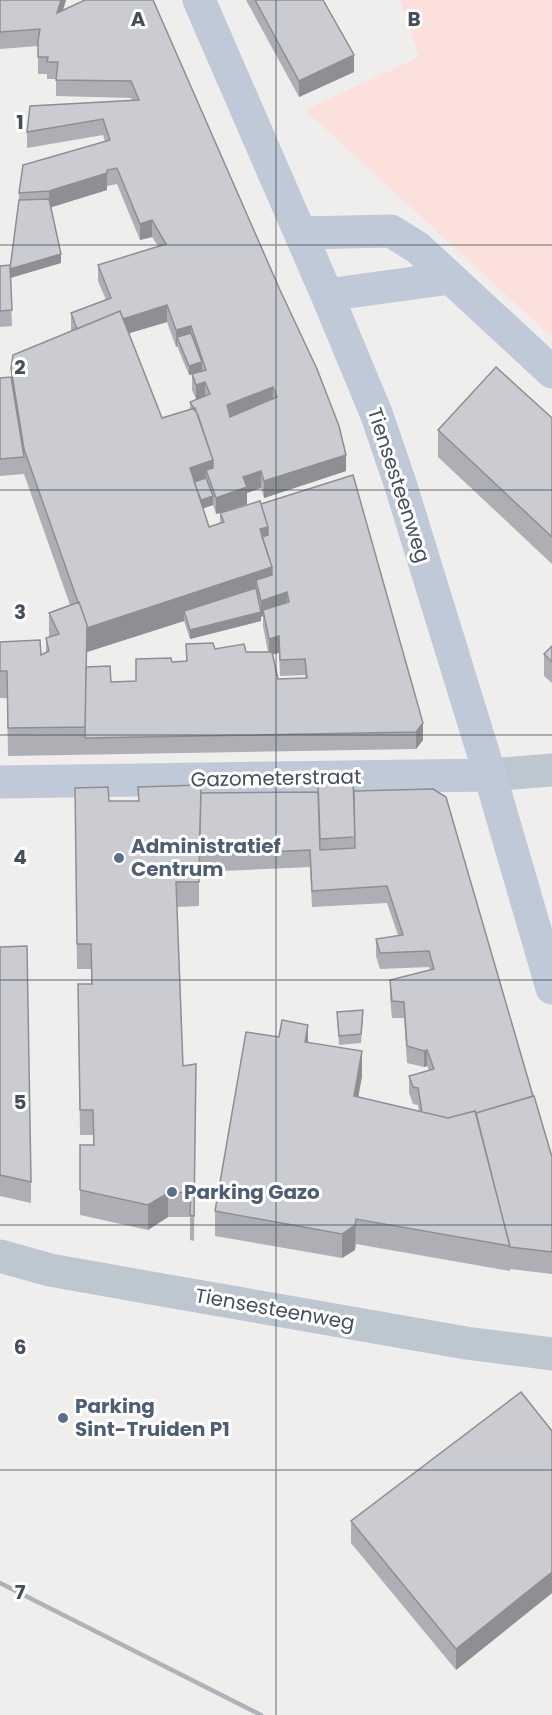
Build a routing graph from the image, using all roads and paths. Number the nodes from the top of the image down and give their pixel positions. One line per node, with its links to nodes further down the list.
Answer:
1 (198, 0): 2 (main road, Tiensesteenweg)
2 (300, 233): 3 (main road); 4 (main road, Tiensesteenweg)
3 (450, 278): 4 (main road); 5 (main road)
4 (327, 295): 7 (main road, Tiensesteenweg)
5 (552, 372)
6 (552, 770): 7 (street, Gazometerstraat)
7 (490, 775): 8 (main road, Gazometerstraat); 9 (main road, Tiensesteenweg)
8 (0, 782)
9 (552, 988)
10 (0, 1256): 11 (street, Tiensesteenweg)
11 (552, 1354)

